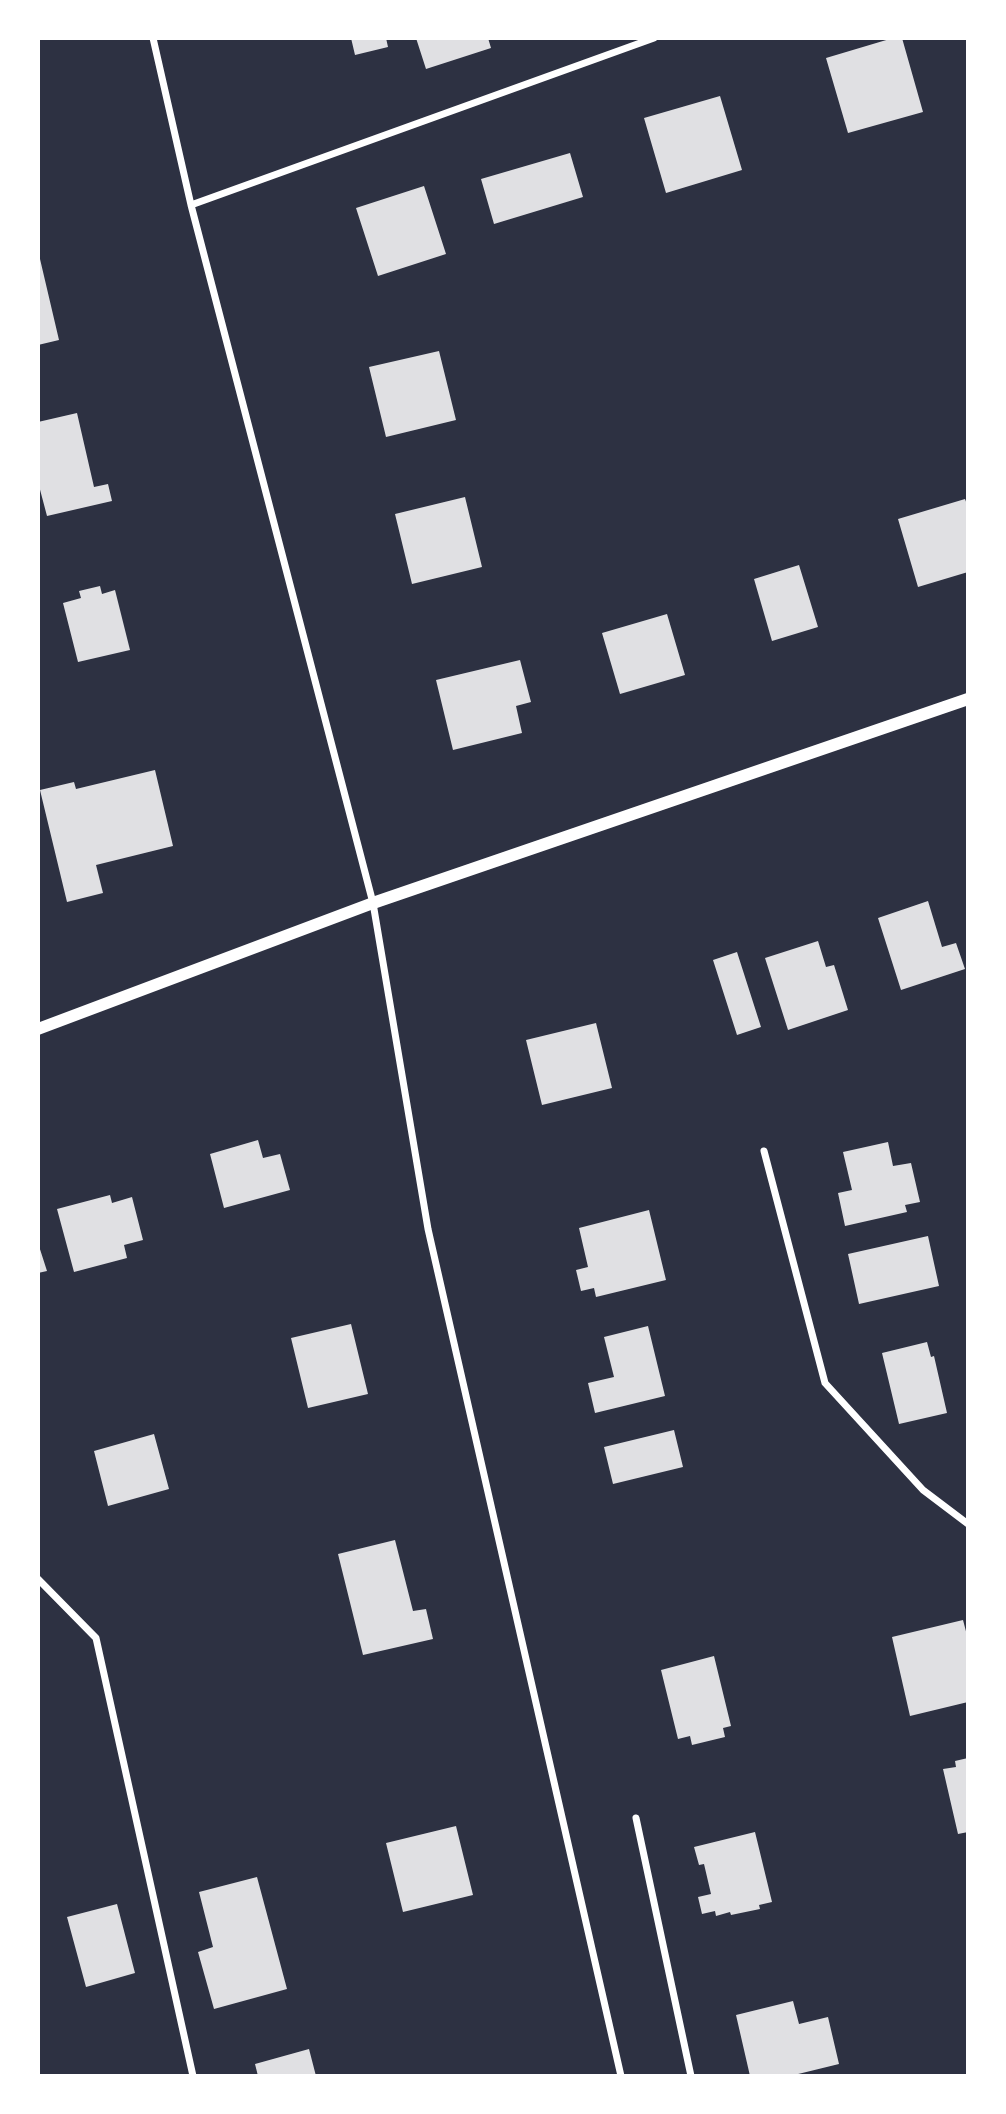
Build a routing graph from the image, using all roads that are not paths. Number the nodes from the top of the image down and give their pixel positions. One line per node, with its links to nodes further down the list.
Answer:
1 (153, 38): 3 (street)
2 (654, 38): 3 (street)
3 (191, 205): 5 (street)
4 (968, 699): 5 (street)
5 (373, 903): 6 (street); 12 (street)
6 (38, 1029)
7 (764, 1151): 8 (street)
8 (968, 1524)
9 (38, 1579): 11 (street)
10 (636, 1818): 13 (street)
11 (193, 2076)
12 (621, 2076)
13 (691, 2076)

